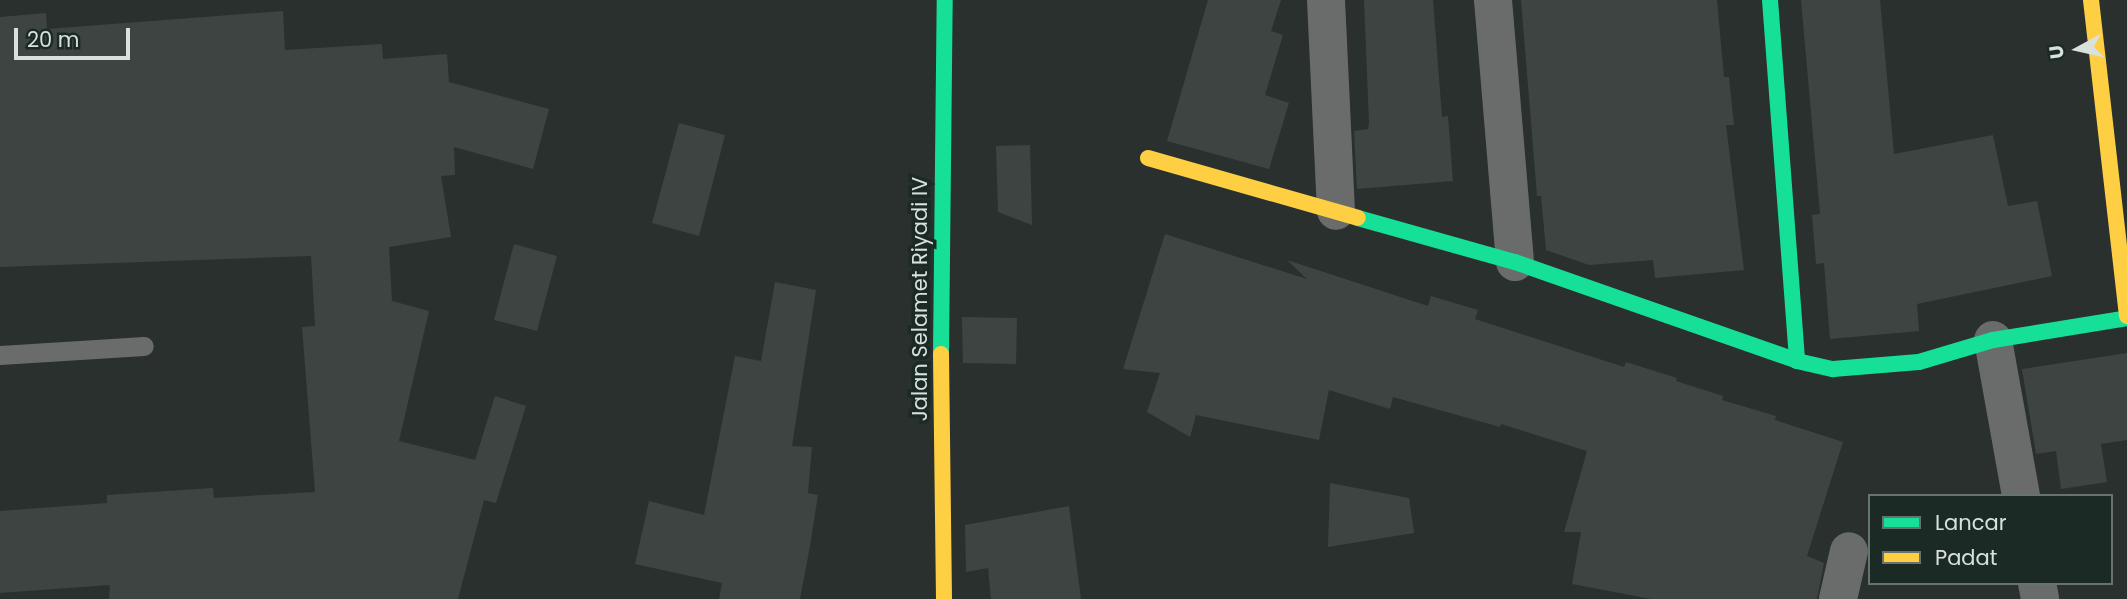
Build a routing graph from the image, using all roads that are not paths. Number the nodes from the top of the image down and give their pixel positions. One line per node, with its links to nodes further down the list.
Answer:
1 (945, 0): 16 (street, Jalan Selamet Riyadi IV)
2 (1326, 0): 7 (street)
3 (1493, 0): 8 (street)
4 (1770, 0): 13 (street)
5 (2091, 0): 9 (street)
6 (1148, 158): 7 (street)
7 (1336, 211): 8 (street)
8 (1515, 262): 13 (street)
9 (2127, 317): 10 (street)
10 (1993, 341): 13 (street); 14 (street)
11 (144, 346): 12 (lane)
12 (0, 355)
13 (1797, 361)
14 (2021, 494)
15 (1849, 551): 17 (street)
16 (944, 599)
17 (1838, 599)

